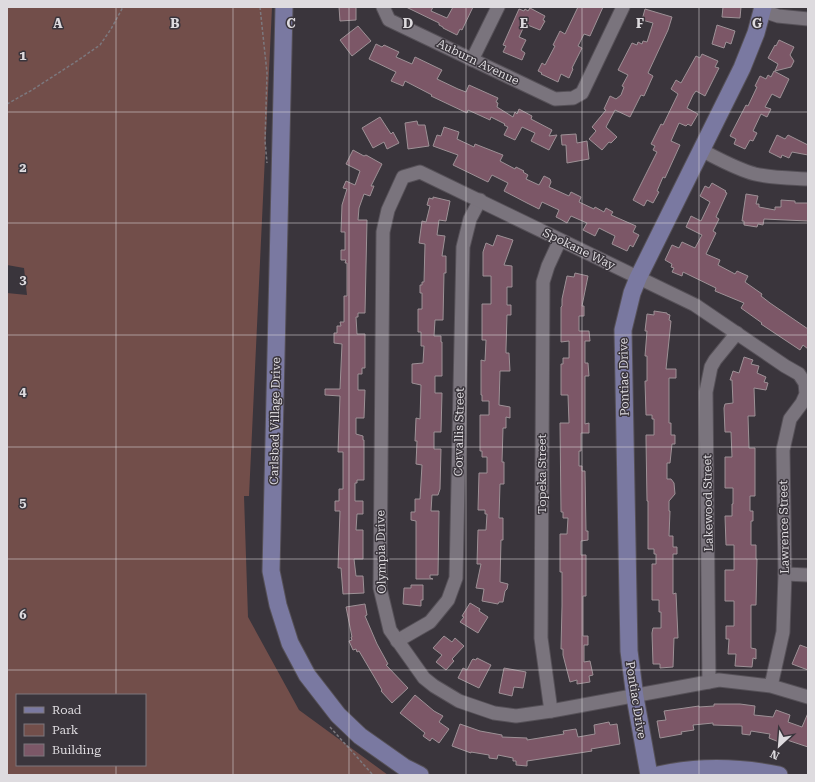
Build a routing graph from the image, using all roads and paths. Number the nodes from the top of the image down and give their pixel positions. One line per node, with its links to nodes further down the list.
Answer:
1 (124, 7): 9 (path)
2 (284, 7): 26 (main road, Carlsbad Village Drive)
3 (383, 7): 8 (street, Auburn Avenue)
4 (498, 7): 8 (street)
5 (623, 7): 8 (street, Auburn Avenue)
6 (763, 9): 7 (street); 10 (main road, Pontiac Drive)
7 (808, 19)
8 (472, 60)
9 (7, 104)
10 (702, 150): 11 (street); 15 (main road, Pontiac Drive)
11 (808, 179)
12 (480, 200): 13 (street, Spokane Way); 14 (street, Spokane Way); 20 (street, Corvallis Street)
13 (383, 232): 20 (street, Olympia Drive)
14 (560, 240): 15 (street, Spokane Way); 25 (street, Topeka Street)
15 (638, 278): 16 (street, Spokane Way); 23 (main road, Pontiac Drive)
16 (737, 333): 17 (street, Spokane Way); 21 (street, Lakewood Street)
17 (799, 374): 18 (street, Lawrence Street)
18 (784, 574): 19 (street); 22 (street, Lawrence Street)
19 (808, 575)
20 (397, 641): 25 (street, Olympia Drive)
21 (709, 682): 22 (street, Olympia Drive); 23 (street, Olympia Drive)
22 (771, 686): 24 (street, Olympia Drive)
23 (635, 697): 25 (street, Olympia Drive); 27 (main road, Pontiac Drive)
24 (808, 697)
25 (551, 711)
26 (420, 775)
27 (649, 775)
28 (658, 775): 29 (main road)
29 (779, 775)

